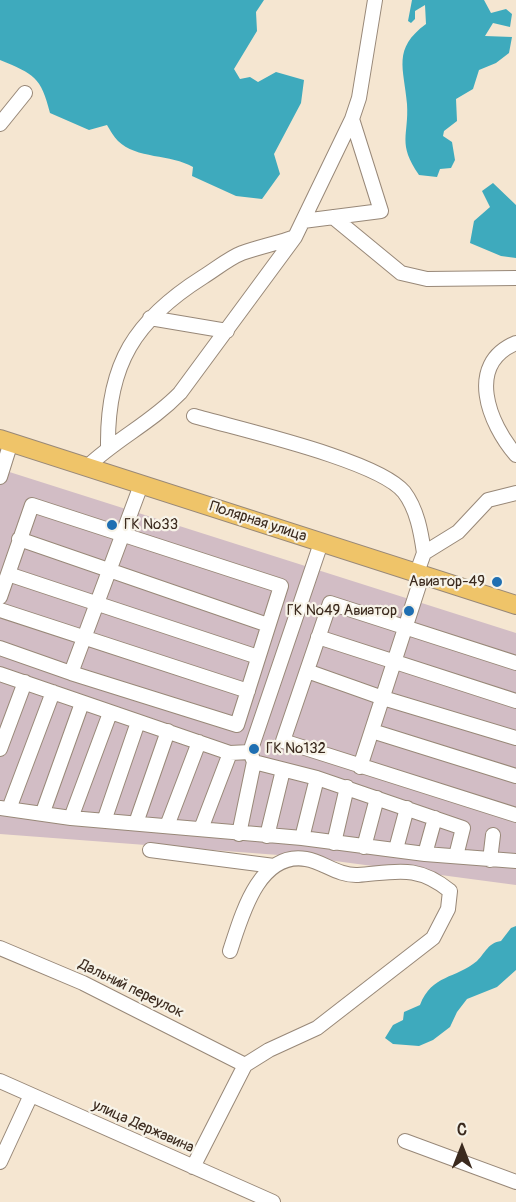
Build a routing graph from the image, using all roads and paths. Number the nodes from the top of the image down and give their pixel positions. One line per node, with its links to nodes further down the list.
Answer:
1 (375, 0): 3 (street)
2 (25, 93): 4 (street)
3 (352, 119): 5 (street); 6 (street)
4 (0, 124)
5 (333, 217): 6 (street); 8 (street)
6 (303, 221): 7 (street)
7 (295, 237): 9 (street); 10 (street)
8 (516, 278)
9 (150, 318): 10 (street); 14 (street)
10 (227, 331): 14 (street)
11 (516, 343): 15 (street)
12 (194, 416): 23 (street)
13 (6, 440): 16 (main road, Полярная улица); 17 (street)
14 (108, 446): 16 (street)
15 (516, 456)
16 (87, 467): 18 (main road, Полярная улица)
17 (0, 477)
18 (141, 485): 20 (street); 22 (main road, Полярная улица)
19 (516, 493): 23 (street)
20 (121, 533): 21 (street); 24 (street); 31 (street)
21 (19, 539): 24 (street); 25 (street)
22 (321, 543): 26 (main road, Полярная улица); 56 (street)
23 (424, 553): 26 (street)
24 (108, 571): 28 (street); 31 (street)
25 (8, 574): 27 (street); 28 (street)
26 (419, 575): 29 (main road, Полярная улица); 32 (street)
27 (0, 597)
28 (96, 603): 33 (street); 36 (street)
29 (516, 605)
30 (0, 610): 33 (street)
31 (268, 625): 36 (street)
32 (407, 628): 34 (street); 37 (street); 38 (street)
33 (84, 637): 40 (street); 43 (street)
34 (318, 638): 37 (street); 39 (street)
35 (0, 648): 40 (street)
36 (258, 657): 43 (street)
37 (395, 662): 45 (street); 46 (street)
38 (516, 663)
39 (307, 671): 45 (street); 57 (street)
40 (71, 673): 43 (street)
41 (0, 674): 42 (street)
42 (25, 682): 44 (street); 54 (street)
43 (248, 691)
44 (53, 692): 47 (street); 64 (street)
45 (383, 698): 51 (street); 52 (street)
46 (516, 700)
47 (82, 703): 48 (street); 65 (street)
48 (110, 713): 49 (street); 67 (street)
49 (138, 722): 50 (street); 69 (street)
50 (168, 731): 53 (street); 70 (street)
51 (372, 731): 57 (street); 59 (street)
52 (516, 738)
53 (199, 742): 55 (street); 71 (street)
54 (0, 749)
55 (230, 753): 56 (street); 72 (street)
56 (252, 757): 58 (street); 73 (street)
57 (360, 767): 66 (street)
58 (283, 770): 60 (street); 75 (street)
59 (516, 776)
60 (316, 777): 61 (street); 76 (street)
61 (347, 787): 62 (street); 77 (street)
62 (377, 798): 63 (street); 78 (street)
63 (406, 808): 68 (street); 79 (street)
64 (5, 809): 65 (street)
65 (43, 812): 67 (street)
66 (516, 816)
67 (71, 818): 69 (street)
68 (435, 818): 81 (street); 82 (street)
69 (104, 821): 70 (street)
70 (136, 823): 71 (street)
71 (167, 826): 72 (street)
72 (201, 829): 73 (street)
73 (239, 834): 75 (street)
74 (493, 835): 83 (street)
75 (267, 836): 76 (street)
76 (302, 838): 77 (street)
77 (334, 843): 78 (street)
78 (364, 847): 79 (street)
79 (396, 849): 81 (street)
80 (150, 850): 85 (street)
81 (425, 854): 82 (street)
82 (456, 856): 83 (street)
83 (490, 860): 84 (street)
84 (516, 861)
85 (274, 866): 87 (street); 88 (street)
86 (0, 948): 88 (street, Дальний переулок)
87 (230, 951)
88 (245, 1065): 93 (street)
89 (0, 1081): 90 (street, улица Державина)
90 (31, 1095): 92 (street); 93 (street, улица Державина)
91 (405, 1141): 94 (street)
92 (0, 1162)
93 (193, 1167): 95 (street, улица Державина)
94 (516, 1182)
95 (273, 1202)

